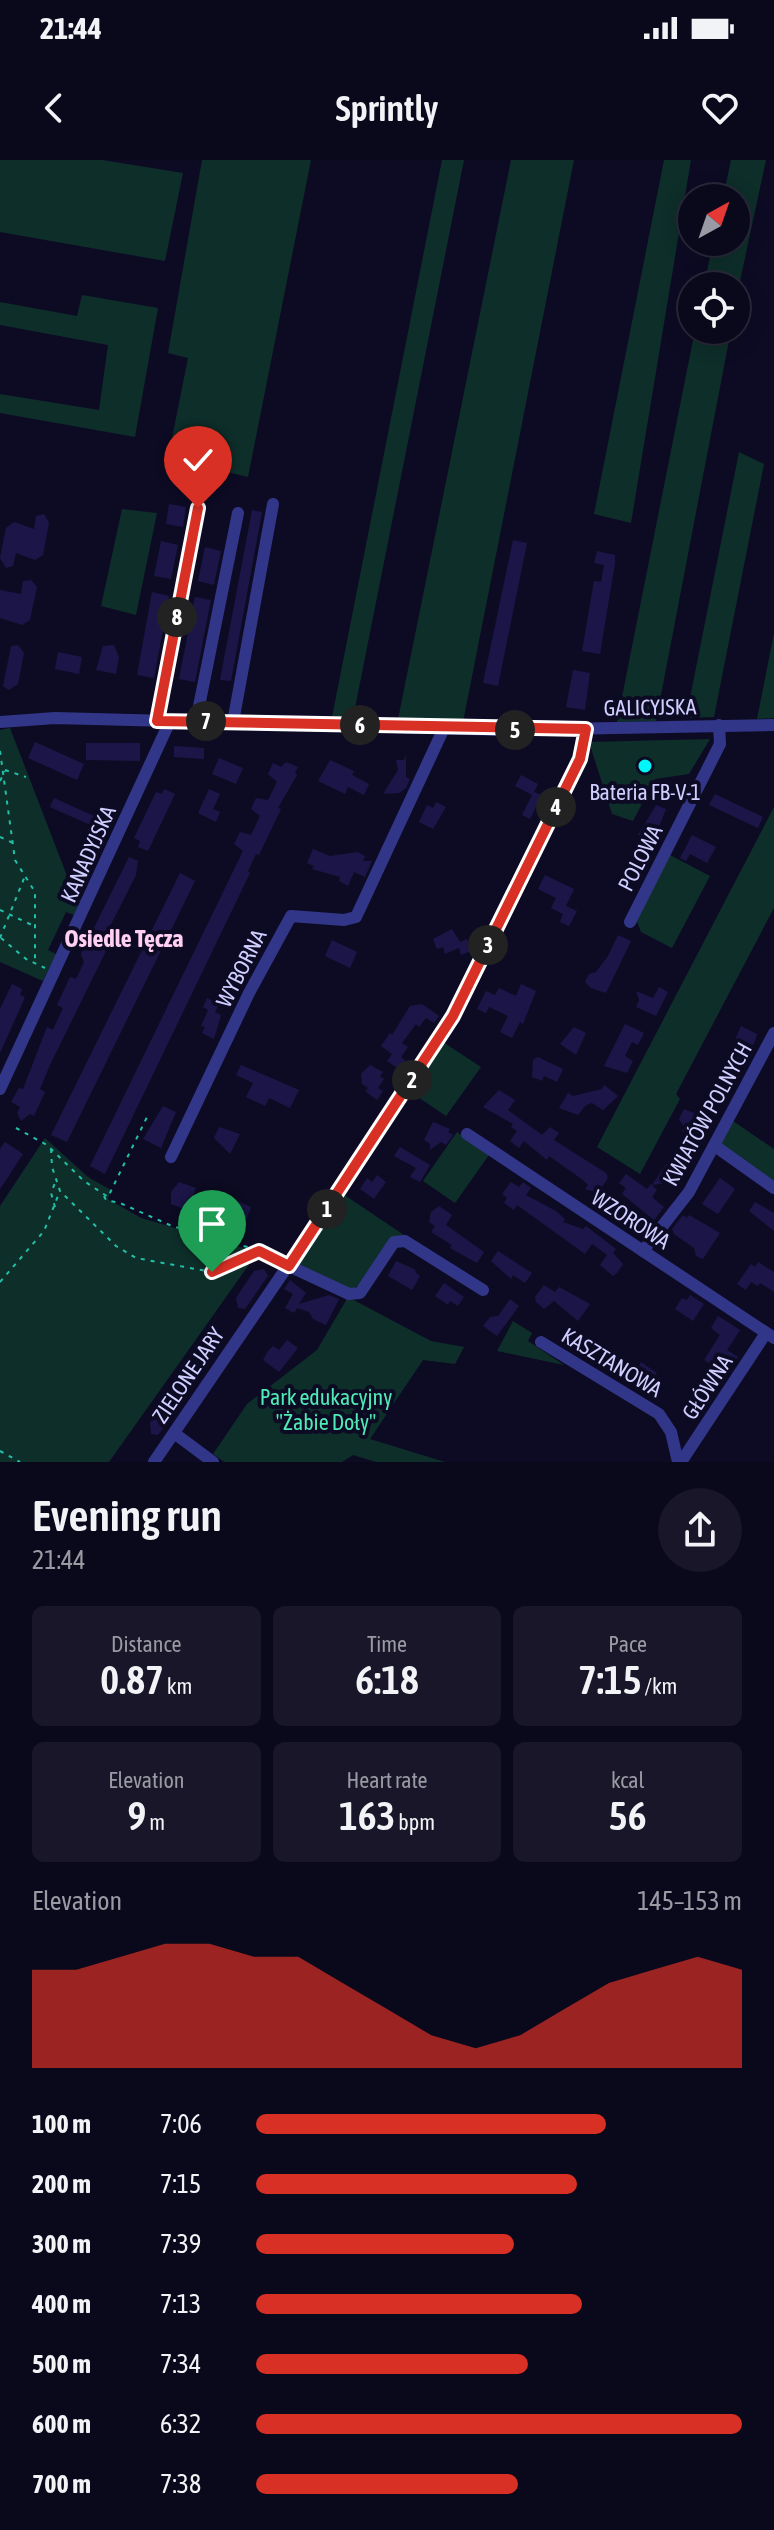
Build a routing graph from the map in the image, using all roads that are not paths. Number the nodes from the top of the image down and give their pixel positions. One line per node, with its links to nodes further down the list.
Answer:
1 (273, 504): 7 (street)
2 (198, 508): 4 (street, KANADYJSKA)
3 (238, 513): 5 (street)
4 (164, 721): 5 (street, GALICYJSKA); 6 (street, GALICYJSKA); 15 (street, KANADYJSKA)
5 (196, 721): 7 (street, GALICYJSKA)
6 (0, 722)
7 (233, 722): 10 (street, GALICYJSKA)
8 (719, 725): 9 (street, GALICYJSKA); 11 (street, GALICYJSKA); 12 (street, POLOWA)
9 (774, 725)
10 (444, 728): 11 (street, GALICYJSKA); 19 (street, WYBORNA)
11 (586, 729): 22 (street, ZIELONE JARY)
12 (630, 922)
13 (774, 1033): 18 (street, KWIATÓW POLNYCH)
14 (0, 1053): 15 (street)
15 (14, 1059): 16 (street, KANADYJSKA)
16 (0, 1089)
17 (467, 1134): 21 (street, WZOROWA)
18 (715, 1146): 20 (street); 21 (street, KWIATÓW POLNYCH)
19 (171, 1157)
20 (774, 1188)
21 (643, 1251): 24 (street, WZOROWA)
22 (289, 1266): 23 (street); 26 (street, ZIELONE JARY)
23 (483, 1290)
24 (770, 1336): 29 (street, GŁÓWNA)
25 (541, 1342): 29 (street, KASZTANOWA)
26 (174, 1433): 27 (street, ZIELONE JARY); 28 (street)
27 (154, 1462)
28 (213, 1462)
29 (680, 1462)

